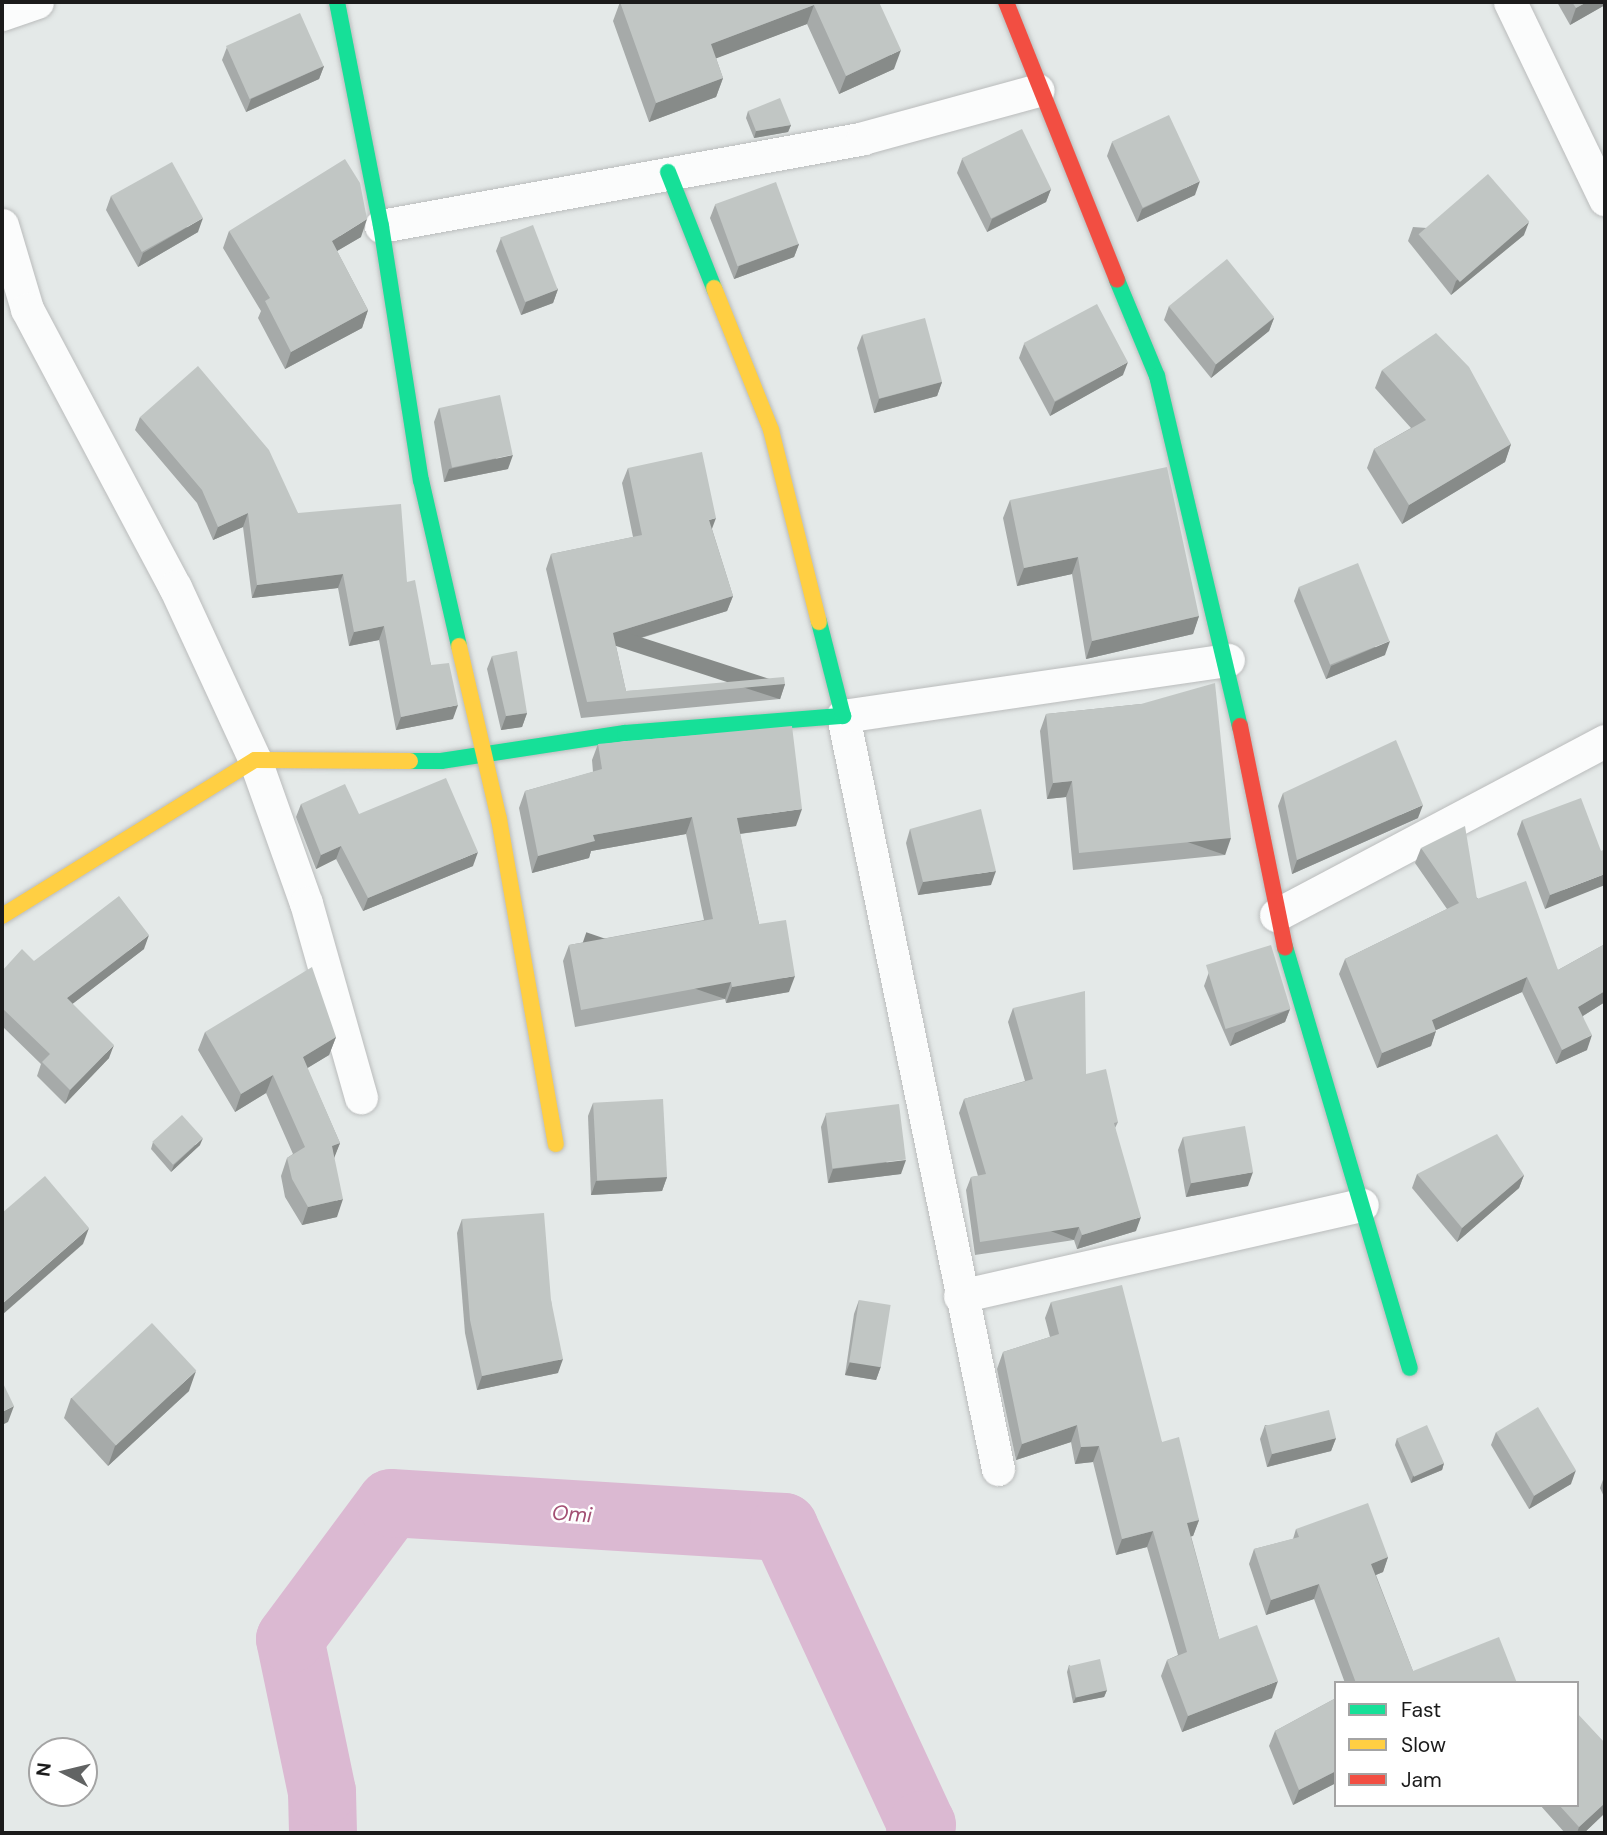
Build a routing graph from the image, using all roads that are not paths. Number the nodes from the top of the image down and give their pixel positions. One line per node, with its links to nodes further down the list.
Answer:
1 (37, 2): 5 (street)
2 (337, 2): 9 (street)
3 (1006, 2): 6 (street)
4 (1510, 2): 8 (street)
5 (2, 14)
6 (1038, 90): 7 (street); 11 (street)
7 (668, 172): 9 (street); 12 (street)
8 (1605, 198)
9 (381, 226): 14 (street)
10 (3, 233): 15 (street)
11 (1228, 660): 12 (street); 16 (street)
12 (843, 716): 14 (street); 21 (street)
13 (1605, 741): 16 (street)
14 (486, 754): 15 (street); 19 (street)
15 (255, 760): 17 (street); 18 (street)
16 (1276, 915): 20 (street)
17 (2, 916)
18 (361, 1097)
19 (556, 1144)
20 (1362, 1205): 21 (street); 22 (street)
21 (960, 1296): 23 (street)
22 (1410, 1368)
23 (998, 1469)

